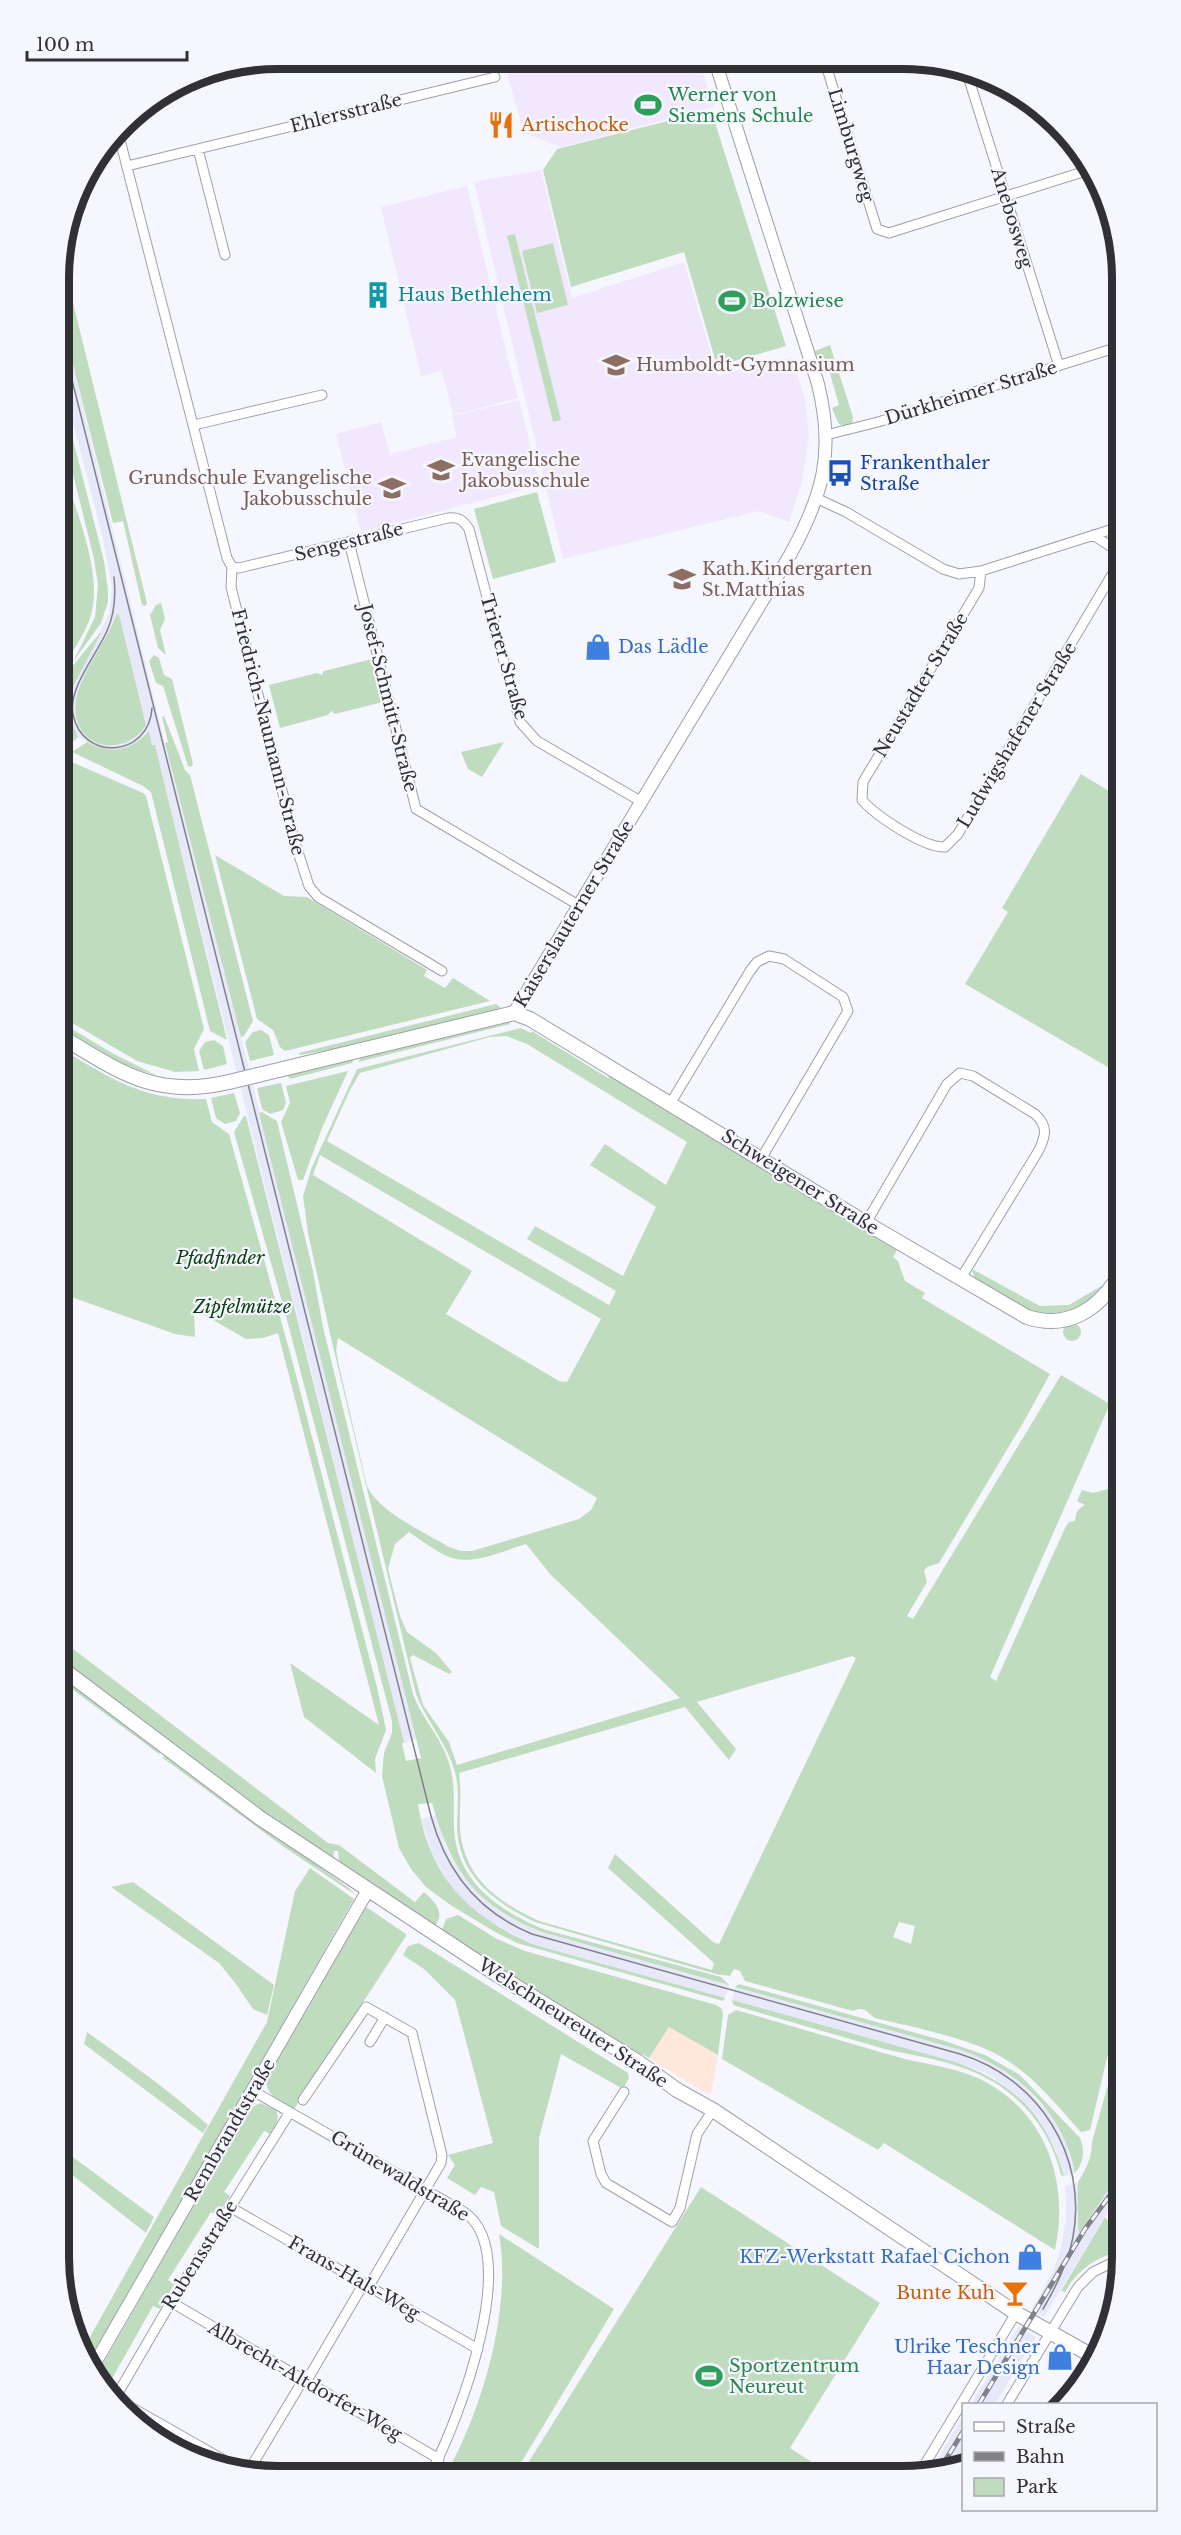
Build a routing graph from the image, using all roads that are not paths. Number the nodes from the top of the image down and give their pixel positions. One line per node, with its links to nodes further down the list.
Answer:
1 (718, 69): 15 (street, Kaiserslauterner Straße)
2 (827, 69): 9 (street, Limburgweg)
3 (495, 77): 6 (street, Ehlersstraße)
4 (969, 80): 9 (street, Anebosweg)
5 (120, 141): 7 (street, Friedrich-Naumann-Straße)
6 (198, 149): 7 (street, Ehlersstraße); 10 (street)
7 (127, 166): 14 (street, Friedrich-Naumann-Straße)
8 (1083, 172): 9 (street)
9 (1005, 197): 12 (street, Anebosweg)
10 (225, 255)
11 (1112, 349): 12 (street, Dürkheimer Straße)
12 (1059, 366): 15 (street, Dürkheimer Straße)
13 (322, 395): 14 (street)
14 (194, 425): 22 (street, Friedrich-Naumann-Straße)
15 (826, 435): 16 (street, Kaiserslauterner Straße)
16 (818, 499): 23 (street); 26 (street, Kaiserslauterner Straße)
17 (464, 521): 20 (street, Sengestraße); 26 (street, Trierer Straße)
18 (1112, 529): 19 (street)
19 (1093, 535): 21 (street); 23 (street)
20 (349, 542): 22 (street, Sengestraße); 27 (street, Josef-Schmitt-Straße)
21 (1112, 547)
22 (232, 567): 28 (street, Friedrich-Naumann-Straße)
23 (981, 571): 25 (street, Neustadter Straße)
24 (1112, 575): 25 (street, Ludwigshafener Straße)
25 (862, 800)
26 (642, 802): 27 (street, Kaiserslauterner Straße)
27 (580, 906): 29 (street, Kaiserslauterner Straße)
28 (442, 971)
29 (514, 1013): 30 (main road, Kaiserslauterner Straße, bridge); 31 (main road, Schweigener Straße)
30 (69, 1041)
31 (670, 1104): 32 (main road, Schweigener Straße); 32 (street)
32 (761, 1159): 33 (main road, Schweigener Straße)
33 (866, 1223): 34 (main road, Schweigener Straße); 34 (street)
34 (962, 1278): 35 (main road, Schweigener Straße)
35 (1112, 1286)
36 (69, 1674): 37 (main road, Welschneureuter Straße)
37 (368, 1890): 40 (street, Rembrandtstraße); 43 (main road, Welschneureuter Straße)
38 (385, 2017): 39 (street); 42 (street); 45 (street)
39 (370, 2042)
40 (253, 2091): 44 (street, Grünewaldstraße); 54 (street, Rembrandtstraße)
41 (624, 2092): 43 (street)
42 (303, 2100)
43 (713, 2110): 50 (main road, Welschneureuter Straße)
44 (290, 2112): 45 (street, Grünewaldstraße); 46 (street, Rubensstraße)
45 (425, 2190): 48 (street); 52 (street, Grünewaldstraße)
46 (230, 2207): 48 (street, Frans-Hals-Weg); 49 (street, Rubensstraße)
47 (1112, 2261): 51 (street)
48 (366, 2284): 52 (street, Frans-Hals-Weg); 55 (street)
49 (171, 2302): 55 (street, Albrecht-Altdorfer-Weg); 56 (street, Rubensstraße)
50 (1016, 2313): 51 (main road, Welschneureuter Straße); 62 (street)
51 (1051, 2334): 53 (main road, Welschneureuter Straße); 57 (street)
52 (478, 2349): 60 (street, Grünewaldstraße)
53 (1088, 2354)
54 (96, 2361)
55 (304, 2381): 60 (street, Albrecht-Altdorfer-Weg); 61 (street)
56 (118, 2391)
57 (1008, 2403)
58 (140, 2413): 59 (street)
59 (218, 2457)
60 (438, 2459): 63 (street, Grünewaldstraße)
61 (250, 2464)
62 (925, 2464)
63 (434, 2466)

